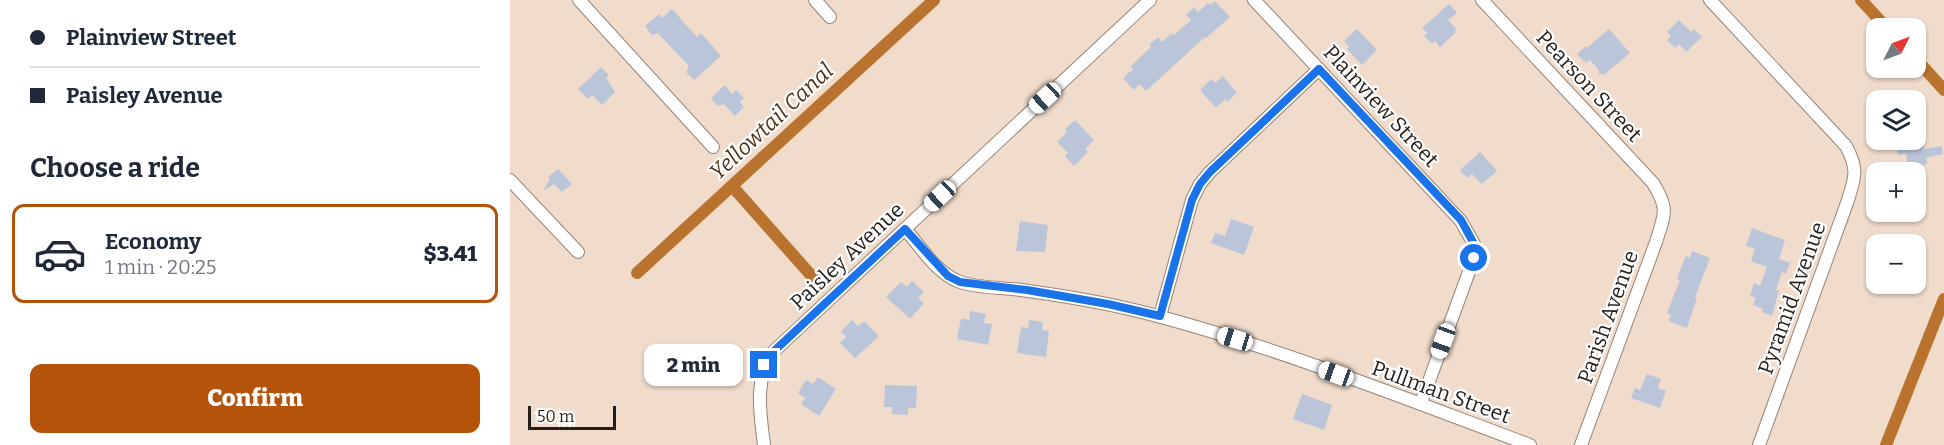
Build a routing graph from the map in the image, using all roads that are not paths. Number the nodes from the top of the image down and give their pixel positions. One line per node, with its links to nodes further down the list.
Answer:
1 (579, 0): 9 (street)
2 (815, 0): 7 (street)
3 (1150, 0): 12 (street, Paisley Avenue)
4 (1254, 0): 8 (street, Plainview Street)
5 (1482, 0): 11 (street, Pearson Street)
6 (1710, 0): 19 (street, Pyramid Avenue)
7 (831, 17)
8 (1319, 69): 14 (street); 15 (street, Plainview Street)
9 (713, 147)
10 (510, 180): 13 (street)
11 (1664, 201): 18 (street, Parish Avenue)
12 (905, 229): 14 (street, Pullman Street); 16 (street, Paisley Avenue)
13 (578, 252)
14 (1160, 316): 15 (street, Pullman Street)
15 (1421, 403): 17 (street, Pullman Street)
16 (764, 445)
17 (1530, 445)
18 (1581, 445)
19 (1758, 445)

